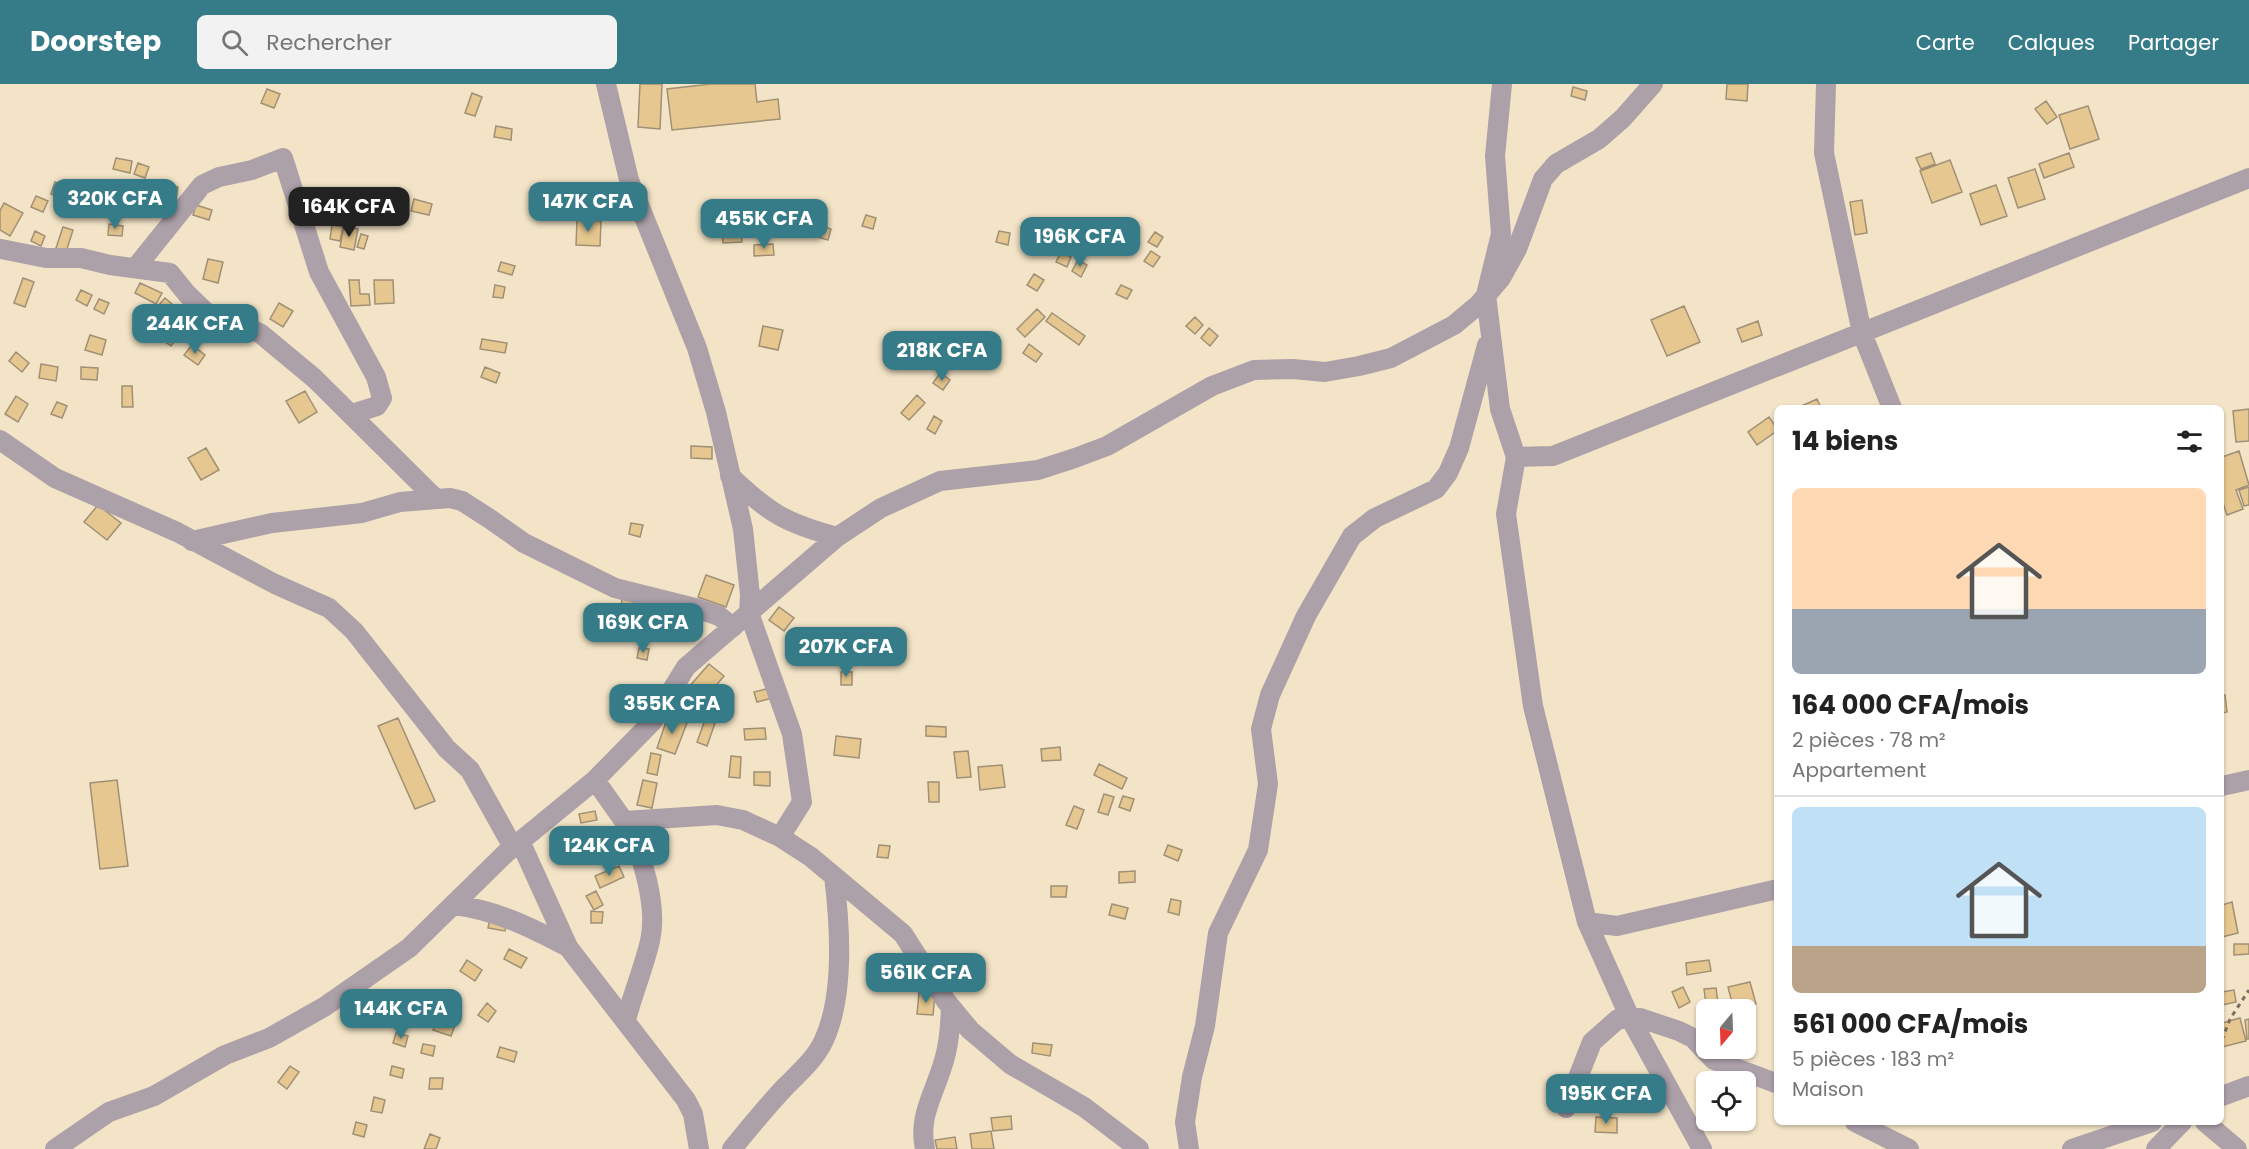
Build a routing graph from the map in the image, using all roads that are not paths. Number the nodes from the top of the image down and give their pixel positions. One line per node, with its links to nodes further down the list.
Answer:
1 (606, 84): 15 (street)
2 (1502, 84): 8 (street)
3 (1653, 84): 8 (street)
4 (1826, 84): 10 (street)
5 (2249, 178): 10 (street)
6 (0, 249): 7 (street)
7 (136, 267): 12 (street); 12 (street)
8 (1486, 296): 9 (street); 17 (street)
9 (1489, 327): 14 (street); 48 (street)
10 (1862, 333): 11 (street); 14 (street)
11 (1891, 405)
12 (352, 414): 16 (street)
13 (0, 440): 18 (street)
14 (1516, 457): 30 (street)
15 (730, 476): 17 (street); 19 (street)
16 (436, 499): 18 (street); 20 (street)
17 (837, 537): 19 (street)
18 (192, 541): 26 (street)
19 (749, 613): 20 (street); 25 (street)
20 (733, 627): 21 (street)
21 (595, 780): 24 (street); 26 (street)
22 (2249, 780): 23 (street)
23 (2224, 786)
24 (624, 821): 25 (street); 34 (street)
25 (780, 837): 27 (street)
26 (517, 844): 29 (street); 31 (street)
27 (834, 876): 32 (street); 45 (street)
28 (1774, 889): 30 (street)
29 (454, 905): 31 (street); 44 (street)
30 (1587, 922): 33 (street)
31 (568, 947): 34 (street)
32 (951, 1007): 46 (street); 47 (street)
33 (1630, 1018): 35 (street); 38 (street); 49 (street)
34 (626, 1020): 43 (street)
35 (1774, 1082)
36 (2249, 1086): 37 (street)
37 (2224, 1095)
38 (1566, 1108)
39 (1861, 1125): 50 (street)
40 (2143, 1125): 51 (street)
41 (2179, 1125): 52 (street)
42 (2209, 1125): 53 (street)
43 (700, 1148)
44 (55, 1149)
45 (732, 1149)
46 (925, 1149)
47 (1138, 1149)
48 (1189, 1149)
49 (1702, 1149)
50 (1909, 1149)
51 (2072, 1149)
52 (2156, 1149)
53 (2237, 1149)

